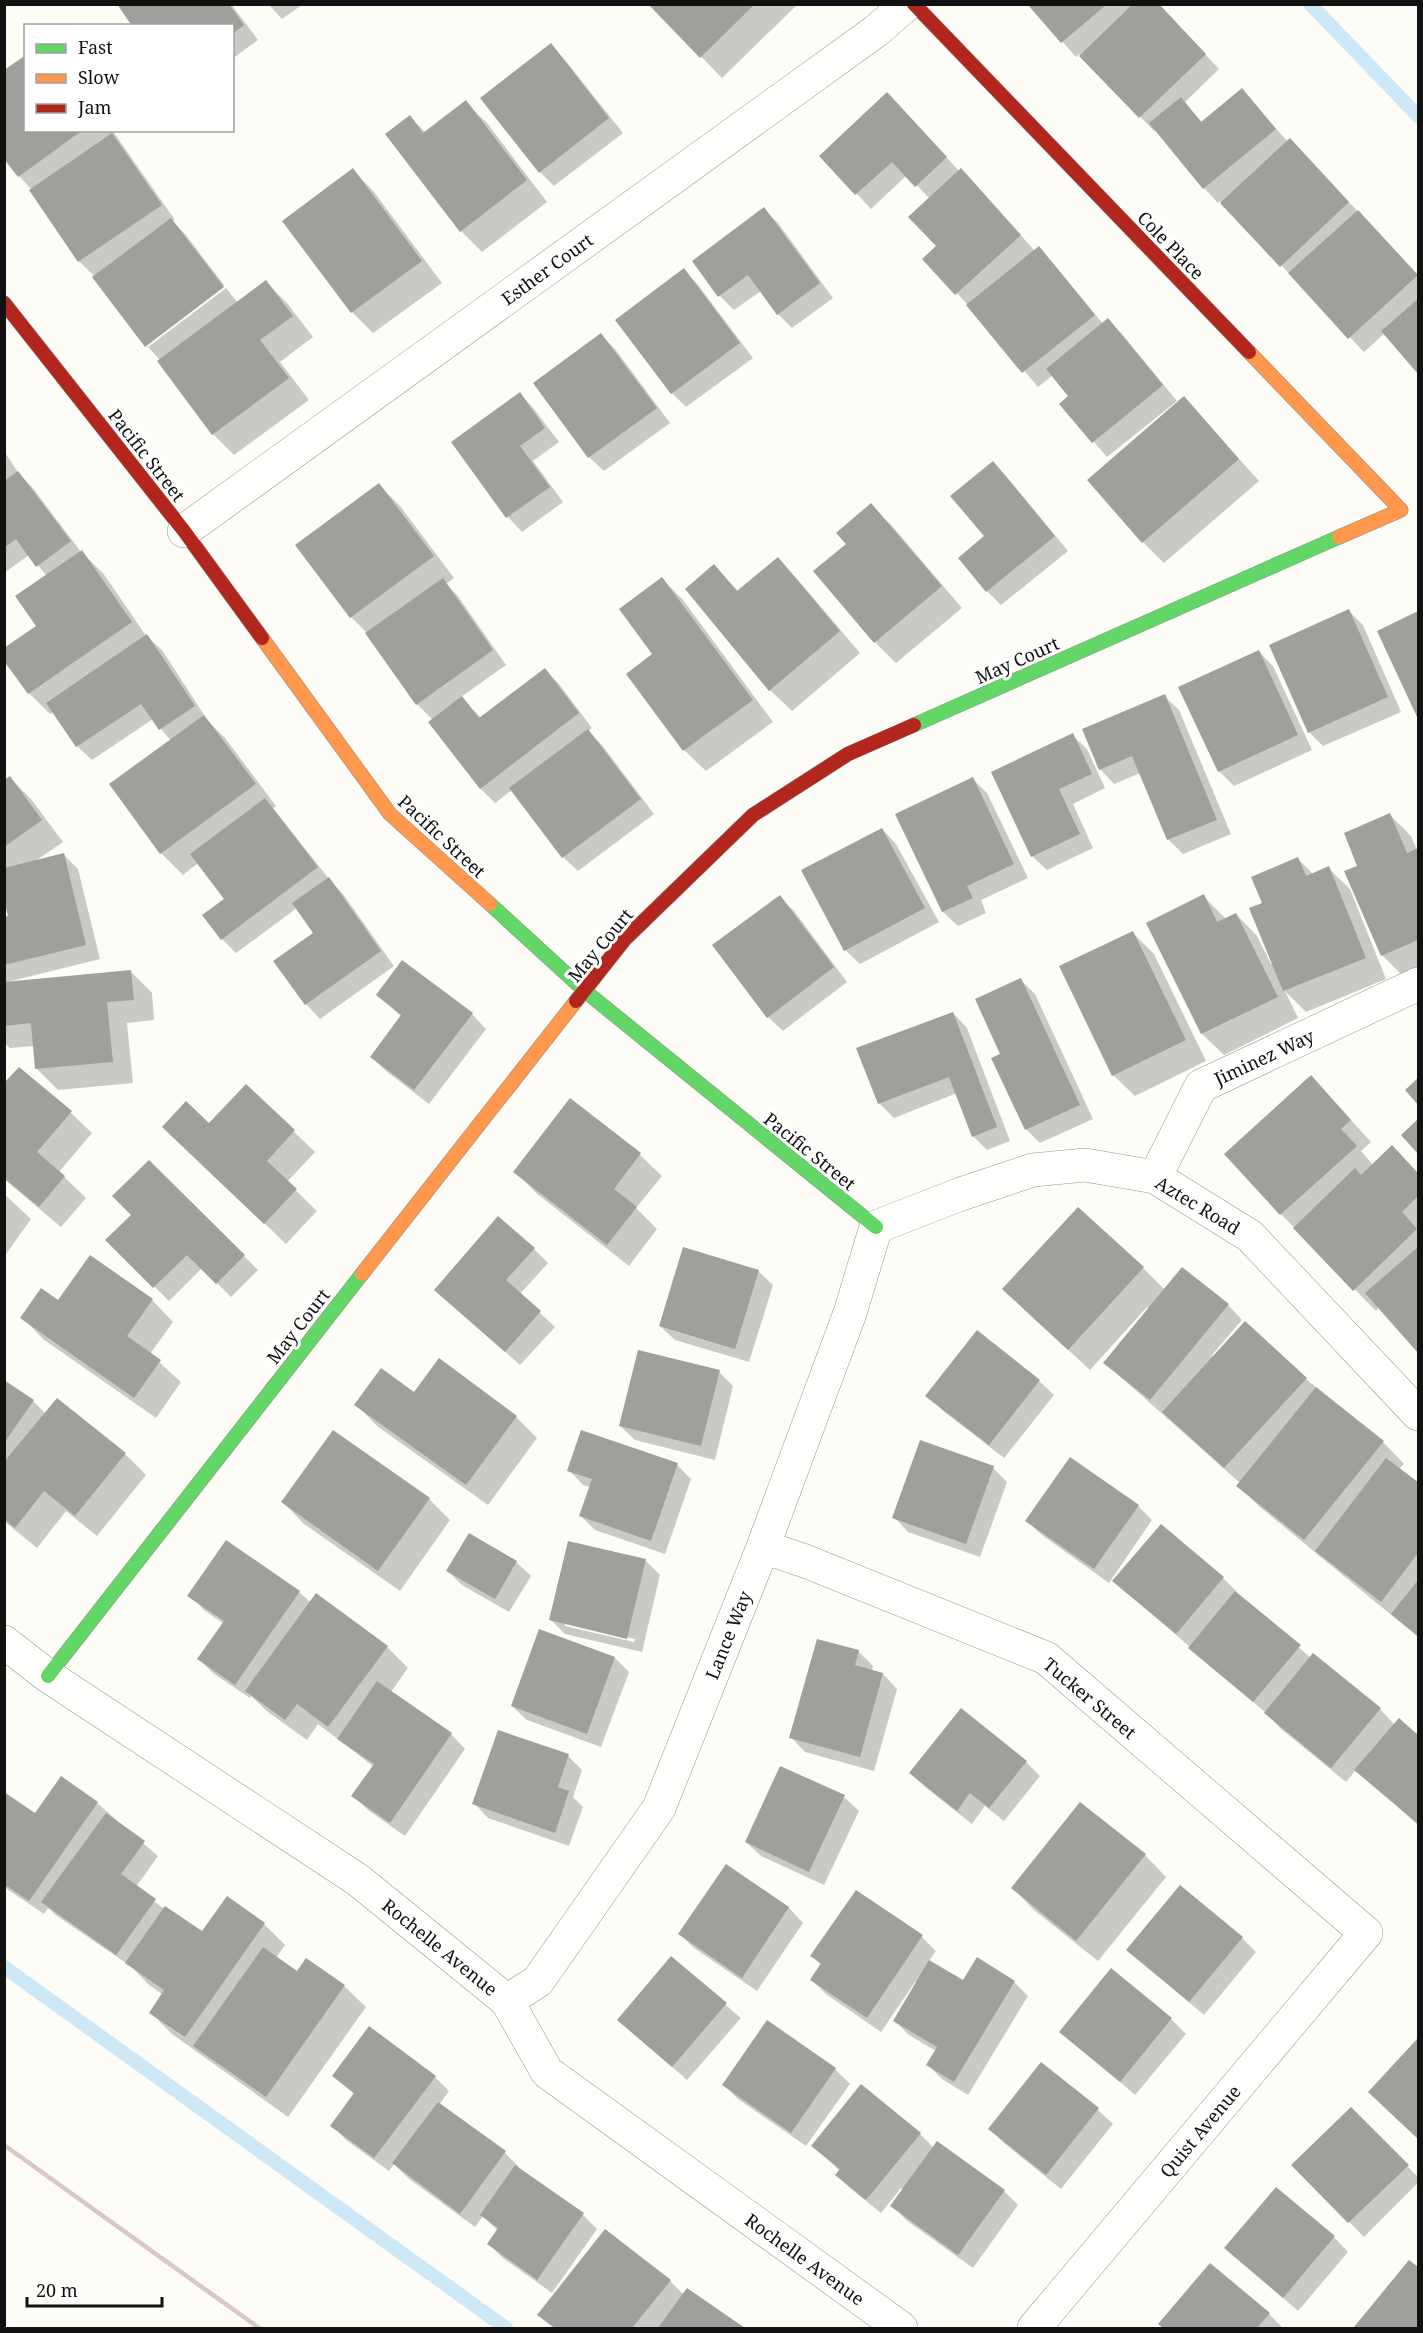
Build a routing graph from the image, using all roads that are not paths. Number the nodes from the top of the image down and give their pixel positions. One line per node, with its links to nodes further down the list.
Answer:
1 (907, 4): 5 (street, Esther Court)
2 (914, 4): 4 (street, Cole Place)
3 (4, 303): 5 (street, Pacific Street)
4 (1401, 510): 7 (street, May Court)
5 (184, 531): 7 (street, Pacific Street)
6 (1419, 984): 8 (street, Jiminez Way)
7 (585, 991): 9 (street, Pacific Street); 13 (street, May Court)
8 (1155, 1177): 9 (street, Aztec Road); 10 (street, Aztec Road)
9 (876, 1227): 11 (street, Lance Way)
10 (1419, 1414)
11 (763, 1546): 14 (street, Tucker Street); 15 (street, Lance Way)
12 (4, 1642): 13 (street, Rochelle Avenue)
13 (48, 1676): 15 (street, Rochelle Avenue)
14 (1366, 1934): 17 (street, Quist Avenue)
15 (507, 2001): 16 (street, Rochelle Avenue)
16 (901, 2328)
17 (1034, 2328)

